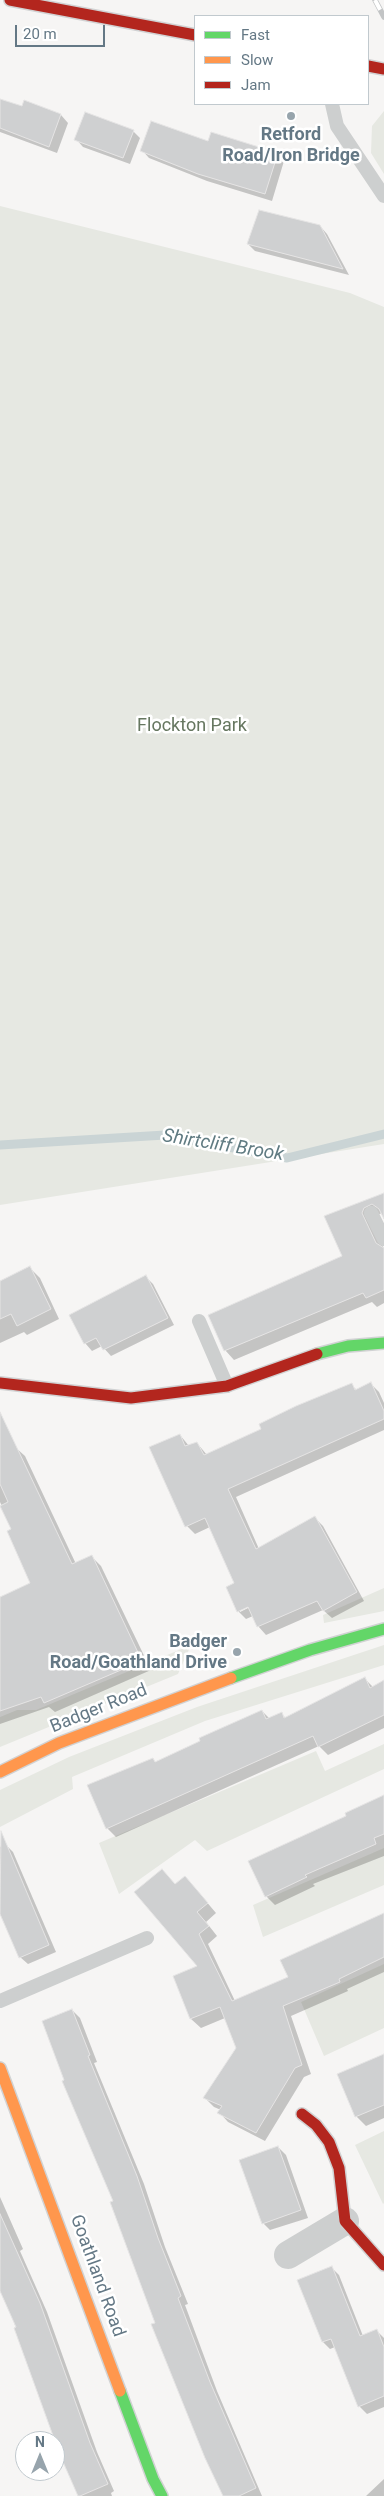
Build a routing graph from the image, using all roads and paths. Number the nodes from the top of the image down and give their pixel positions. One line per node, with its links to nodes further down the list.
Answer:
1 (10, 0): 2 (street)
2 (194, 35)
3 (369, 66): 4 (street)
4 (384, 69)
5 (332, 105): 6 (lane)
6 (384, 196)
7 (371, 1213): 8 (lane)
8 (384, 1239)
9 (199, 1321): 12 (lane)
10 (384, 1343): 12 (street)
11 (0, 1383): 12 (street)
12 (227, 1386)
13 (384, 1629): 14 (street, Badger Road)
14 (0, 1772)
15 (147, 1938): 16 (lane)
16 (0, 2001)
17 (0, 2068): 22 (street, Goathland Road)
18 (302, 2114): 19 (street)
19 (345, 2221): 20 (street); 21 (street)
20 (288, 2255)
21 (384, 2265)
22 (162, 2496)

